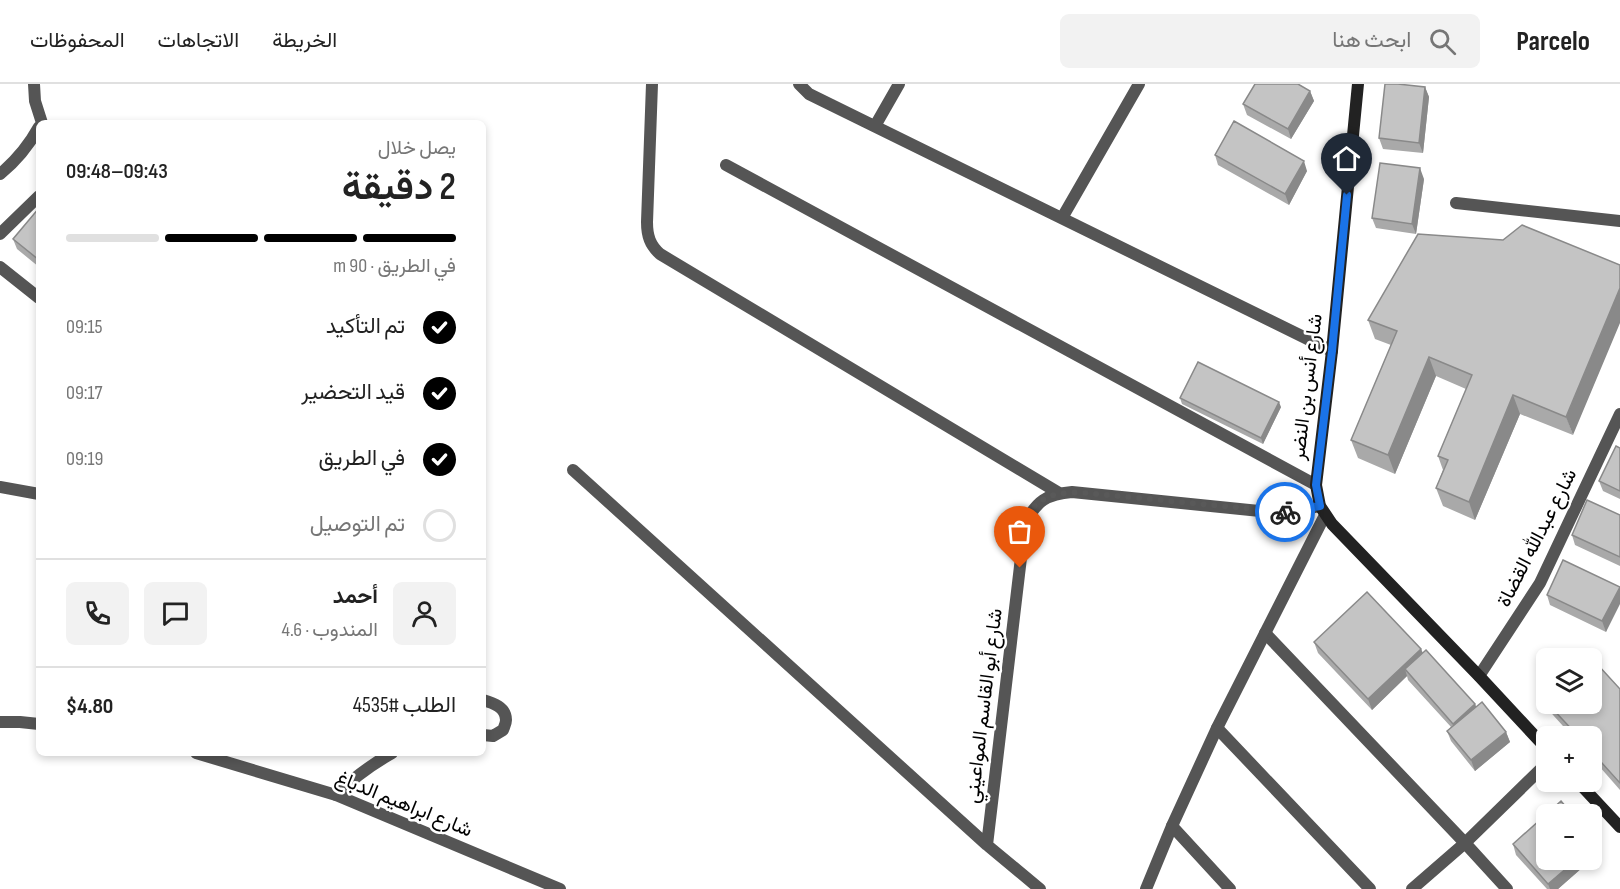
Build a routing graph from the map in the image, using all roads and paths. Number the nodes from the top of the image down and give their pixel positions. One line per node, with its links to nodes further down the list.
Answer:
1 (34, 84): 7 (street)
2 (652, 84): 25 (street)
3 (799, 84): 8 (street)
4 (899, 84): 8 (street)
5 (1139, 84): 14 (street)
6 (1358, 84): 19 (street, شارع أنس بن النضر)
7 (40, 120)
8 (875, 126): 14 (street)
9 (36, 132): 11 (street)
10 (726, 165): 22 (street)
11 (0, 174)
12 (36, 199): 16 (street)
13 (1456, 203): 15 (street)
14 (1062, 218): 19 (street)
15 (1620, 221)
16 (0, 234)
17 (0, 267): 18 (street)
18 (36, 296)
19 (1332, 351): 22 (street, شارع أنس بن النضر)
20 (1620, 414): 28 (street, شارع عبدالله القضاة)
21 (573, 470): 43 (street)
22 (1316, 485): 26 (street, شارع أنس بن النضر)
23 (0, 487): 24 (street)
24 (36, 493)
25 (1059, 493): 26 (street); 43 (street, شارع أبو القاسم المواعيني)
26 (1322, 511): 27 (street); 28 (street)
27 (1265, 633): 32 (street); 42 (street)
28 (1479, 676): 34 (street)
29 (486, 701): 33 (street)
30 (0, 722): 31 (street)
31 (36, 724)
32 (1217, 728): 40 (street); 48 (street)
33 (486, 735)
34 (1536, 737)
35 (205, 756): 39 (street, شارع ابراهيم الدباغ)
36 (387, 756): 39 (street)
37 (1536, 774): 42 (street)
38 (1588, 792): 41 (street)
39 (336, 795): 45 (street, شارع ابراهيم الدباغ)
40 (1172, 826): 46 (street); 47 (street)
41 (1620, 826)
42 (1465, 843): 49 (street); 50 (street)
43 (987, 845): 44 (street)
44 (1037, 888)
45 (560, 889)
46 (1146, 889)
47 (1230, 889)
48 (1370, 889)
49 (1412, 889)
50 (1507, 889)

